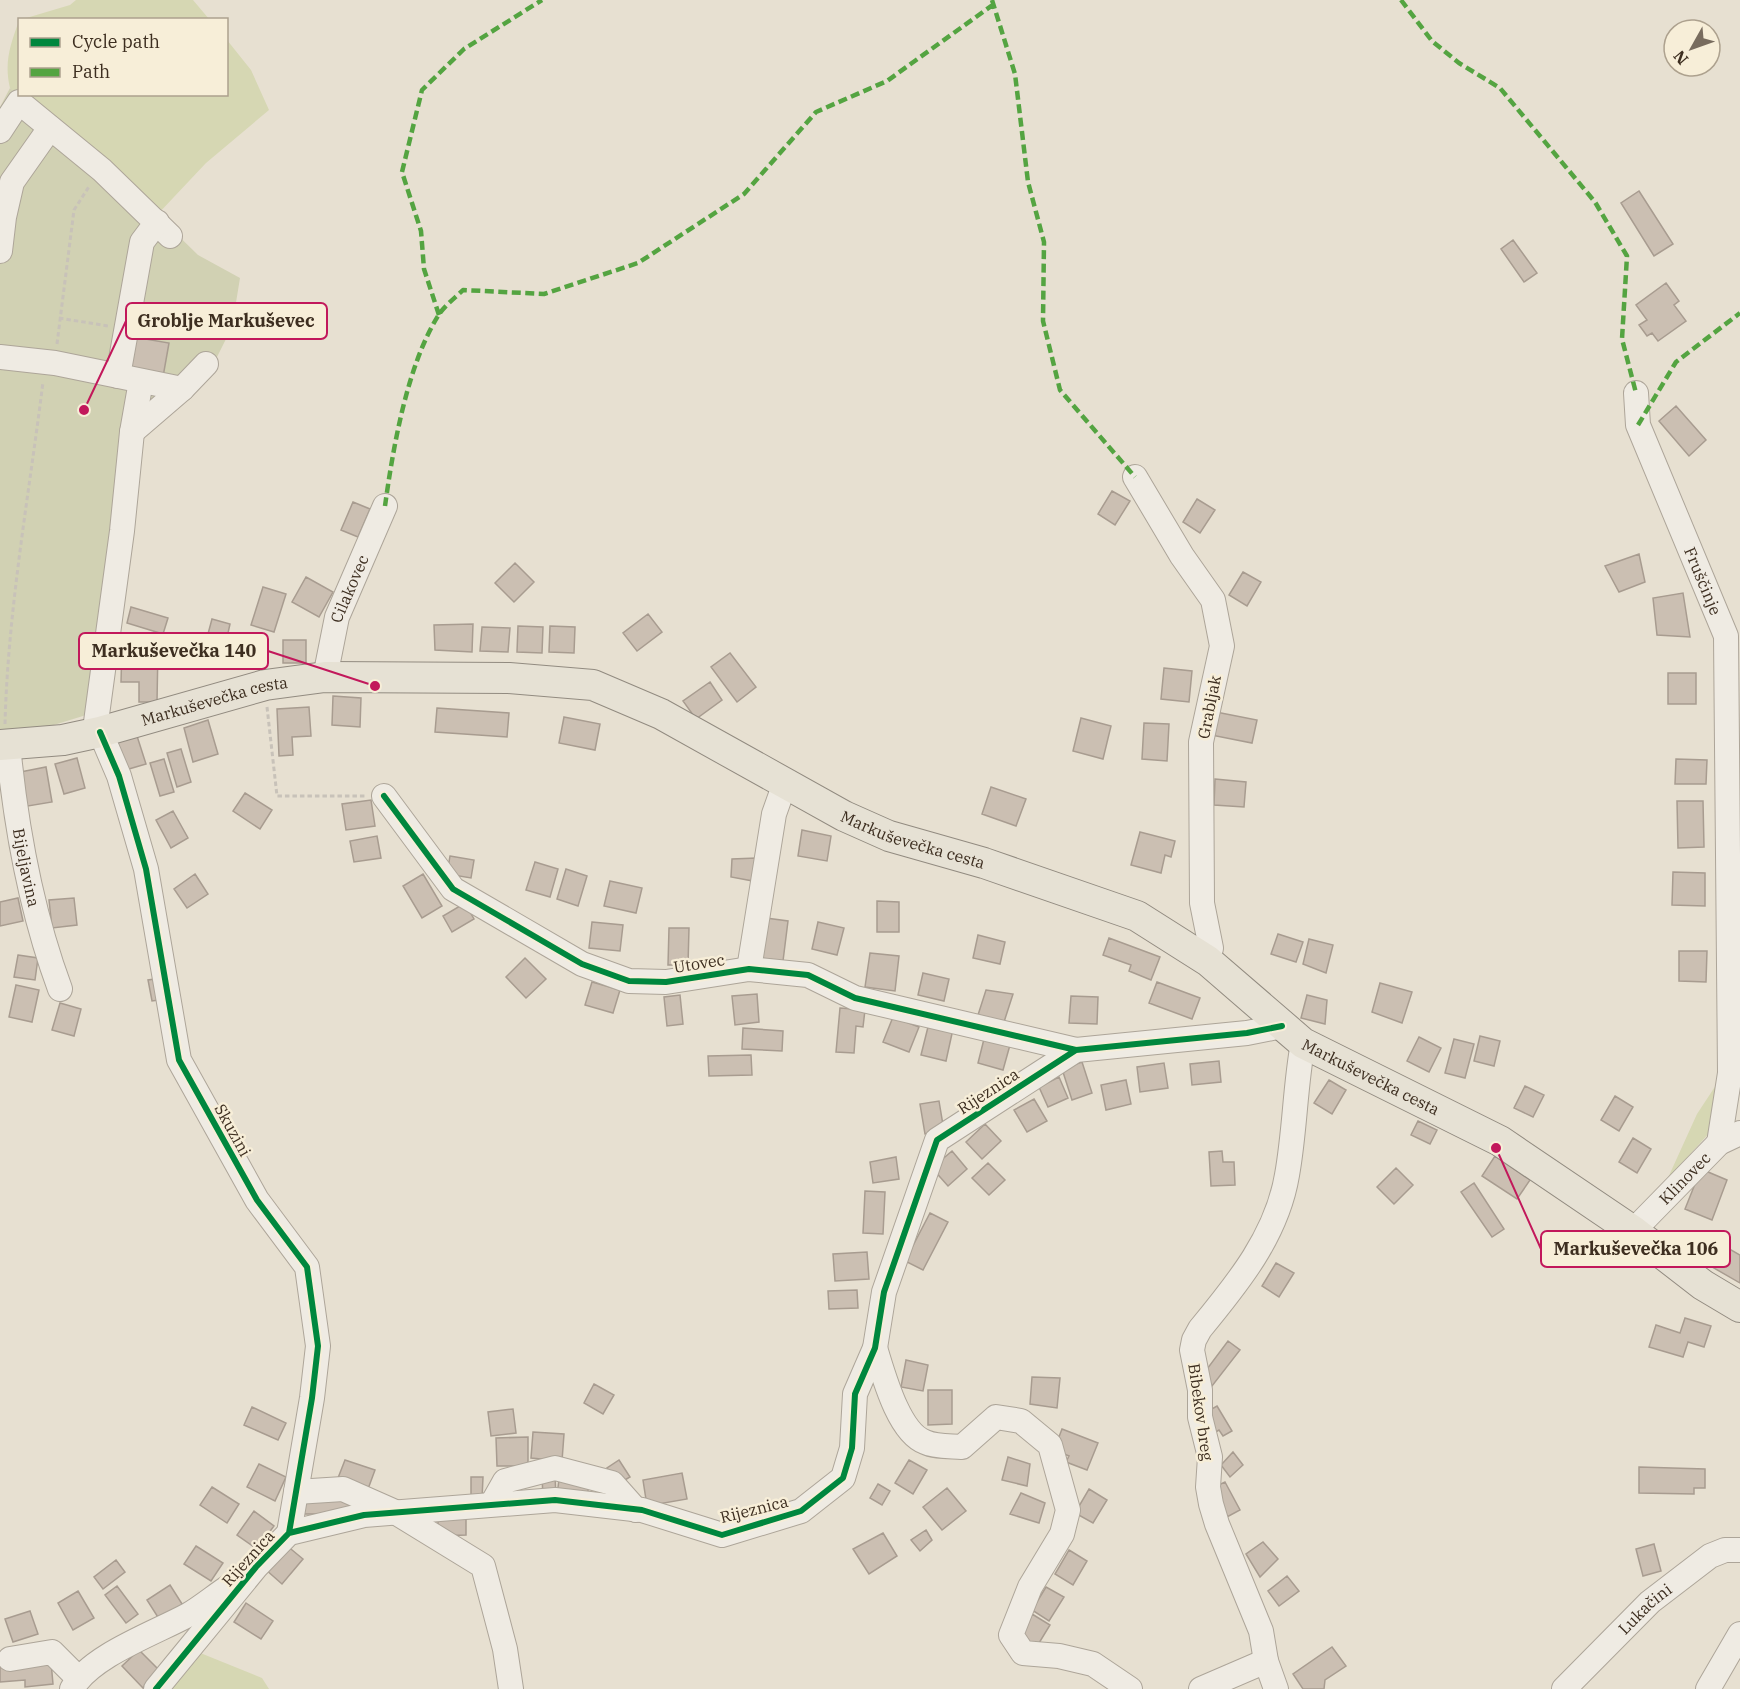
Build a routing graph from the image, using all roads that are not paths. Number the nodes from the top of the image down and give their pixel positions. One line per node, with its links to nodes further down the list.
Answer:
1 (50, 128): 2 (street); 3 (street); 6 (street)
2 (0, 131)
3 (0, 251)
4 (0, 357): 6 (street)
5 (206, 364): 7 (street)
6 (130, 378): 7 (street); 9 (street)
7 (182, 389): 9 (street)
8 (1635, 393): 15 (street, Fruščinje)
9 (132, 432): 13 (street)
10 (1135, 477): 18 (street, Grabljak)
11 (385, 506): 12 (street, Cilakovec)
12 (325, 677): 13 (main road, Markuševečka cesta); 16 (main road, Markuševečka cesta)
13 (99, 732): 14 (main road, Markuševečka cesta); 28 (street, Skuzini)
14 (4, 740): 20 (street, Bijeljavina)
15 (1733, 743): 23 (street, Fruščinje)
16 (785, 783): 18 (main road, Markuševečka cesta); 19 (street, Utovec)
17 (384, 796): 19 (street, Utovec)
18 (1208, 961): 21 (main road, Markuševečka cesta)
19 (749, 969): 22 (street, Utovec)
20 (60, 989)
21 (1292, 1034): 22 (street, Rijeznica); 25 (main road, Markuševečka cesta); 37 (street, Bibekov breg)
22 (1076, 1050): 27 (street, Rijeznica)
23 (1733, 1106): 24 (street, Fruščinje)
24 (1730, 1138): 25 (street, Klinovec)
25 (1633, 1231): 26 (main road, Markuševečka cesta)
26 (1740, 1307)
27 (876, 1348): 30 (street, Rijeznica); 41 (street)
28 (296, 1492): 31 (street); 32 (street, Skuzini)
29 (492, 1504): 30 (street, Rijeznica); 30 (street); 31 (street, Rijeznica)
30 (636, 1510)
31 (395, 1512): 32 (street, Rijeznica); 40 (street)
32 (288, 1533): 34 (street, Rijeznica)
33 (1740, 1550): 44 (street, Lukačini)
34 (256, 1567): 38 (street); 39 (street, Rijeznica)
35 (1740, 1634): 45 (street)
36 (10, 1659): 38 (street)
37 (1266, 1661): 42 (street); 43 (street, Bibekov breg)
38 (75, 1684)
39 (156, 1689)
40 (511, 1689)
41 (1130, 1689)
42 (1201, 1689)
43 (1276, 1689)
44 (1564, 1689)
45 (1708, 1689)

